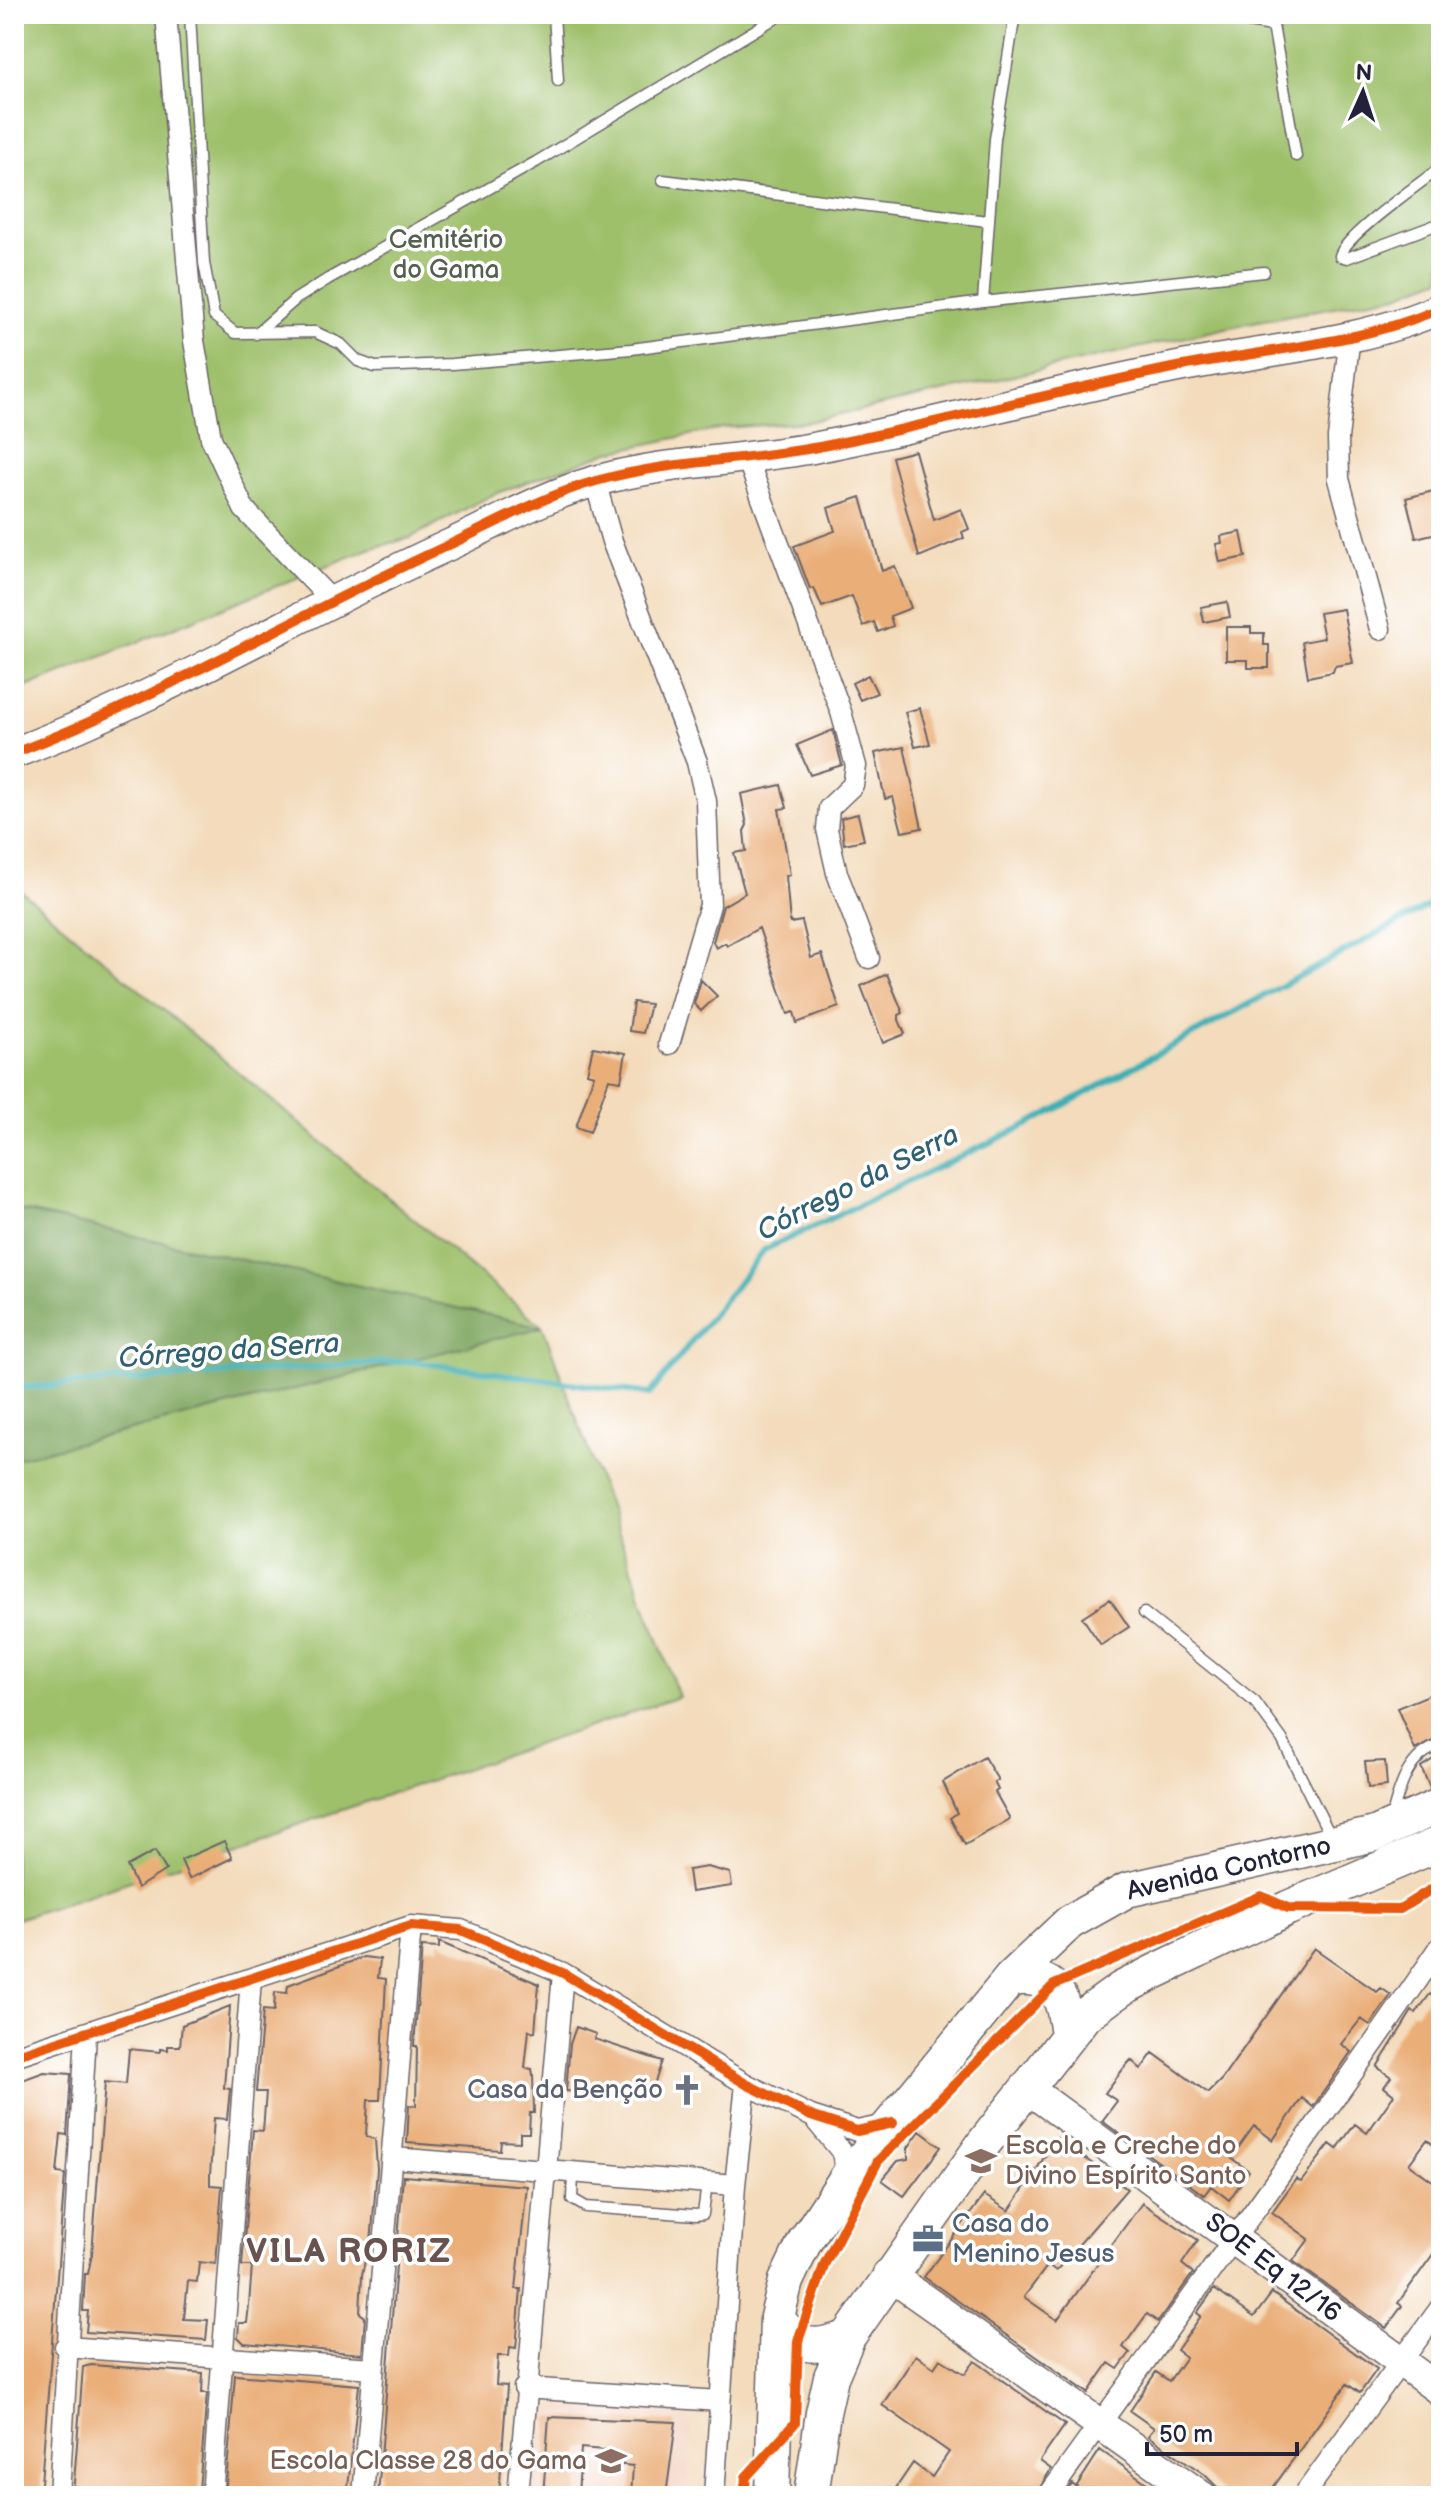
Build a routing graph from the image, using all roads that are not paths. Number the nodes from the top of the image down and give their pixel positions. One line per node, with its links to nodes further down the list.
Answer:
1 (166, 14): 22 (street)
2 (190, 14): 18 (lane)
3 (554, 14): 9 (lane)
4 (782, 14): 18 (lane)
5 (1015, 14): 13 (lane)
6 (1202, 14): 8 (lane)
7 (1271, 14): 8 (lane)
8 (1272, 26): 10 (lane)
9 (558, 81)
10 (1296, 156)
11 (1441, 167): 14 (lane)
12 (663, 180): 13 (lane)
13 (987, 221): 16 (lane)
14 (1441, 223)
15 (1264, 272): 16 (lane)
16 (983, 302): 18 (lane)
17 (1441, 308): 19 (street)
18 (256, 334)
19 (1350, 335): 20 (street); 23 (street)
20 (747, 458): 21 (street); 25 (street)
21 (595, 481): 22 (street); 26 (street)
22 (331, 600): 24 (street)
23 (1380, 629)
24 (14, 753)
25 (869, 958)
26 (669, 1044)
27 (1144, 1613): 32 (lane)
28 (1441, 1745): 30 (lane)
29 (1441, 1805): 30 (main road, Avenida Contorno)
30 (1382, 1831): 32 (main road, Avenida Contorno); 33 (main road)
31 (1441, 1843): 33 (main road, Avenida Contorno)
32 (1334, 1844): 37 (main road, Avenida Contorno)
33 (1353, 1881): 39 (main road, Avenida Contorno)
34 (411, 1926): 36 (street); 38 (street); 46 (street)
35 (1440, 1948): 52 (street)
36 (563, 1973): 42 (street); 47 (street)
37 (1011, 1978): 39 (main road); 45 (main road, Avenida Contorno)
38 (251, 1979): 40 (street); 58 (street)
39 (1068, 2033): 43 (main road, Avenida Contorno)
40 (86, 2034): 41 (street); 57 (street)
41 (14, 2056)
42 (746, 2084): 44 (street); 51 (street)
43 (1027, 2088): 52 (street, SOE Eq 12/16); 53 (main road, Avenida Contorno)
44 (811, 2116): 45 (street); 49 (street)
45 (893, 2123): 49 (main road, Avenida Contorno)
46 (393, 2158): 47 (street); 60 (street)
47 (544, 2171): 48 (street); 61 (street)
48 (573, 2174): 50 (street); 50 (lane)
49 (847, 2177): 55 (main road, Avenida Contorno)
50 (707, 2184): 51 (street)
51 (735, 2185): 63 (street)
52 (1232, 2237): 59 (street, SOE Eq 12/16); 64 (street)
53 (888, 2274): 56 (main road, Avenida Contorno); 64 (street)
54 (1441, 2307): 59 (street)
55 (777, 2317): 56 (main road); 70 (main road, Avenida Contorno)
56 (848, 2337): 71 (main road, Avenida Contorno)
57 (65, 2347): 58 (street); 65 (street)
58 (222, 2356): 60 (street); 66 (street)
59 (1401, 2362): 62 (street, SOE Eq 12/16); 74 (street)
60 (373, 2368): 67 (street)
61 (524, 2388): 63 (street); 68 (street)
62 (1441, 2391)
63 (719, 2401): 69 (street)
64 (1099, 2424): 72 (street); 73 (street)
65 (59, 2496)
66 (212, 2496)
67 (363, 2496)
68 (518, 2496)
69 (714, 2496)
70 (772, 2496)
71 (811, 2496)
72 (1048, 2496)
73 (1201, 2496)
74 (1303, 2496)

